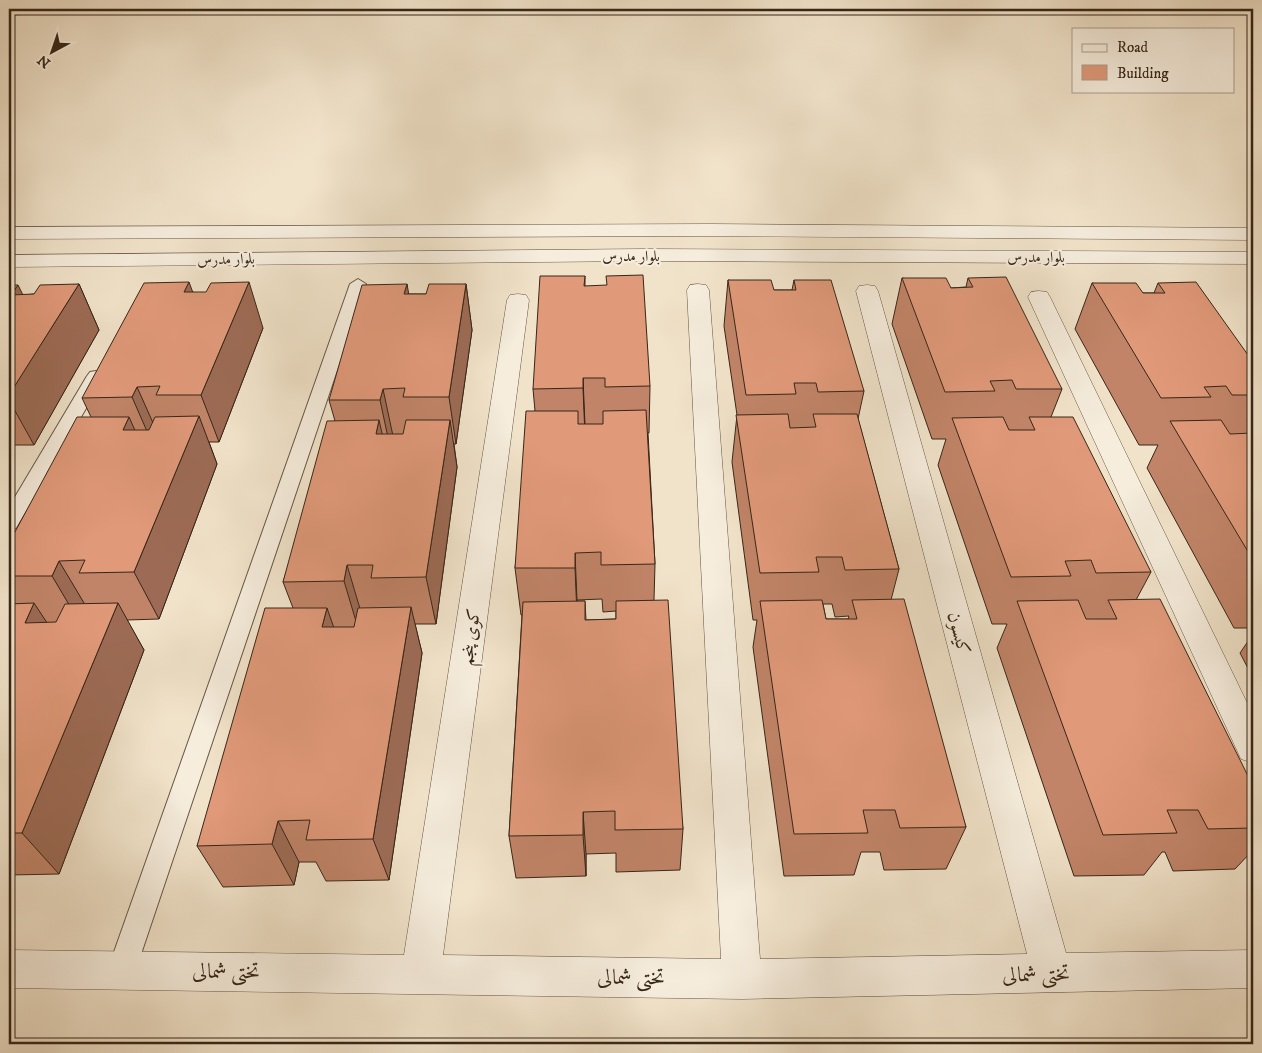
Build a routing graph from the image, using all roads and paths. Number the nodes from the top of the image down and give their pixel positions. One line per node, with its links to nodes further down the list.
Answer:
1 (68, 9): 2 (street)
2 (9, 11)
3 (9, 232): 4 (street, بلوار مدرس)
4 (1253, 234)
5 (1253, 258): 6 (street, بلوار مدرس)
6 (9, 261)
7 (358, 284): 16 (lane)
8 (698, 290): 20 (street)
9 (867, 292): 19 (street, کیسون)
10 (1039, 297): 14 (street)
11 (518, 300): 18 (street, کوی پنجم)
12 (105, 361): 13 (lane)
13 (9, 523)
14 (1253, 749)
15 (9, 969): 16 (street, تختی شمالی)
16 (122, 969): 18 (street, تختی شمالی)
17 (1253, 969): 19 (street, تختی شمالی)
18 (421, 974): 20 (street, تختی شمالی)
19 (1052, 974): 20 (street, تختی شمالی)
20 (742, 979)

